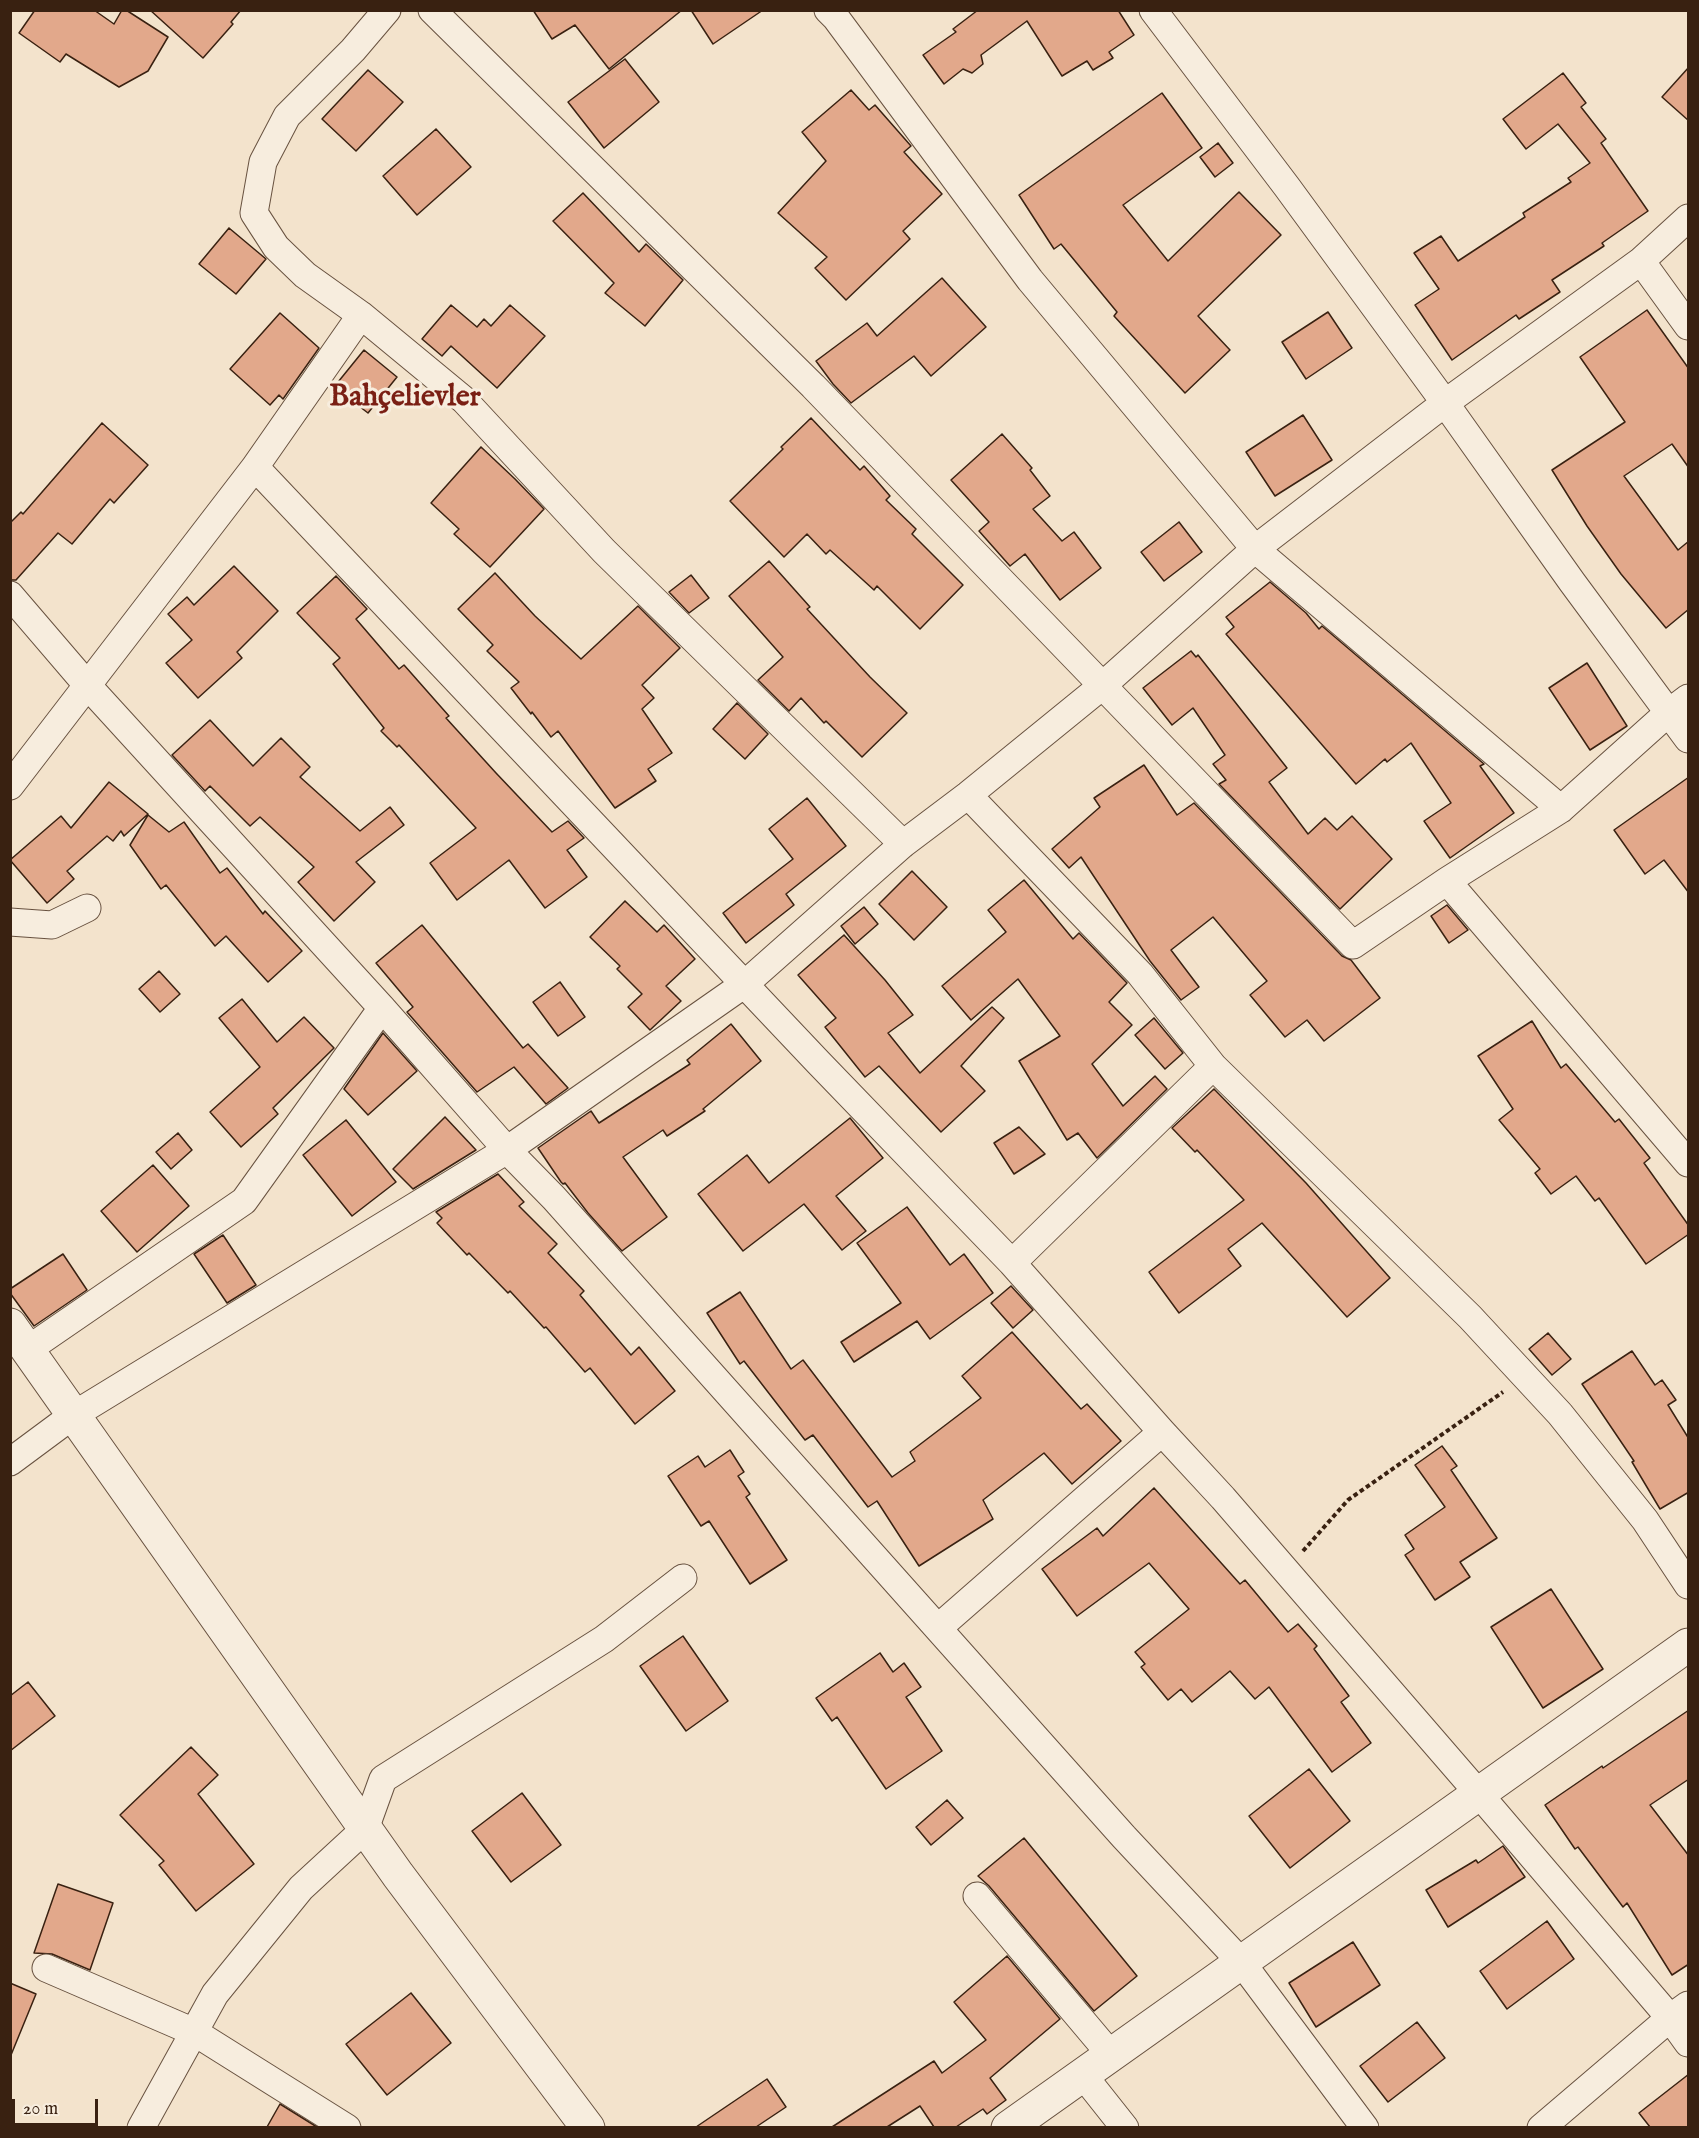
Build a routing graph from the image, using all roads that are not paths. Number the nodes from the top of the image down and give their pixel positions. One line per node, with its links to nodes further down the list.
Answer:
1 (387, 10): 7 (street)
2 (432, 10): 14 (street)
3 (828, 10): 11 (street)
4 (1153, 10): 9 (street)
5 (1689, 219): 6 (street)
6 (1641, 261): 8 (street); 9 (street)
7 (361, 315): 10 (street); 20 (street)
8 (1689, 326)
9 (1445, 403): 11 (street); 15 (street)
10 (255, 467): 13 (street); 24 (street)
11 (1254, 549): 14 (street); 19 (street)
12 (10, 595): 13 (street)
13 (88, 686): 17 (street); 25 (street)
14 (1102, 686): 18 (street); 21 (street)
15 (1678, 706): 16 (street); 19 (street)
16 (1689, 739)
17 (10, 786)
18 (968, 795): 20 (street); 26 (street)
19 (1560, 809): 21 (street)
20 (903, 844): 24 (street)
21 (1448, 880): 28 (street)
22 (87, 908): 23 (street)
23 (10, 922)
24 (746, 983): 27 (street); 29 (street)
25 (382, 1008): 27 (street); 30 (street)
26 (1214, 1066): 29 (street); 35 (street)
27 (507, 1150): 31 (street); 36 (street)
28 (1689, 1163)
29 (1012, 1263): 32 (street)
30 (19, 1338): 31 (street)
31 (72, 1416): 33 (street); 39 (street)
32 (1162, 1432): 36 (street); 38 (street)
33 (10, 1462)
34 (684, 1578): 39 (street)
35 (1689, 1585)
36 (938, 1628): 41 (street)
37 (1689, 1644): 38 (street)
38 (1479, 1794): 41 (street); 43 (street)
39 (365, 1828): 44 (street); 50 (street)
40 (977, 1896): 46 (street)
41 (1242, 1963): 46 (street); 53 (street)
42 (46, 1968): 44 (street)
43 (1679, 2012): 45 (street); 54 (street)
44 (194, 2032): 48 (street); 49 (street)
45 (1689, 2043)
46 (1111, 2055): 47 (street)
47 (1083, 2075): 51 (street); 52 (street)
48 (141, 2127)
49 (347, 2127)
50 (588, 2127)
51 (1008, 2127)
52 (1125, 2127)
53 (1365, 2127)
54 (1541, 2127)

